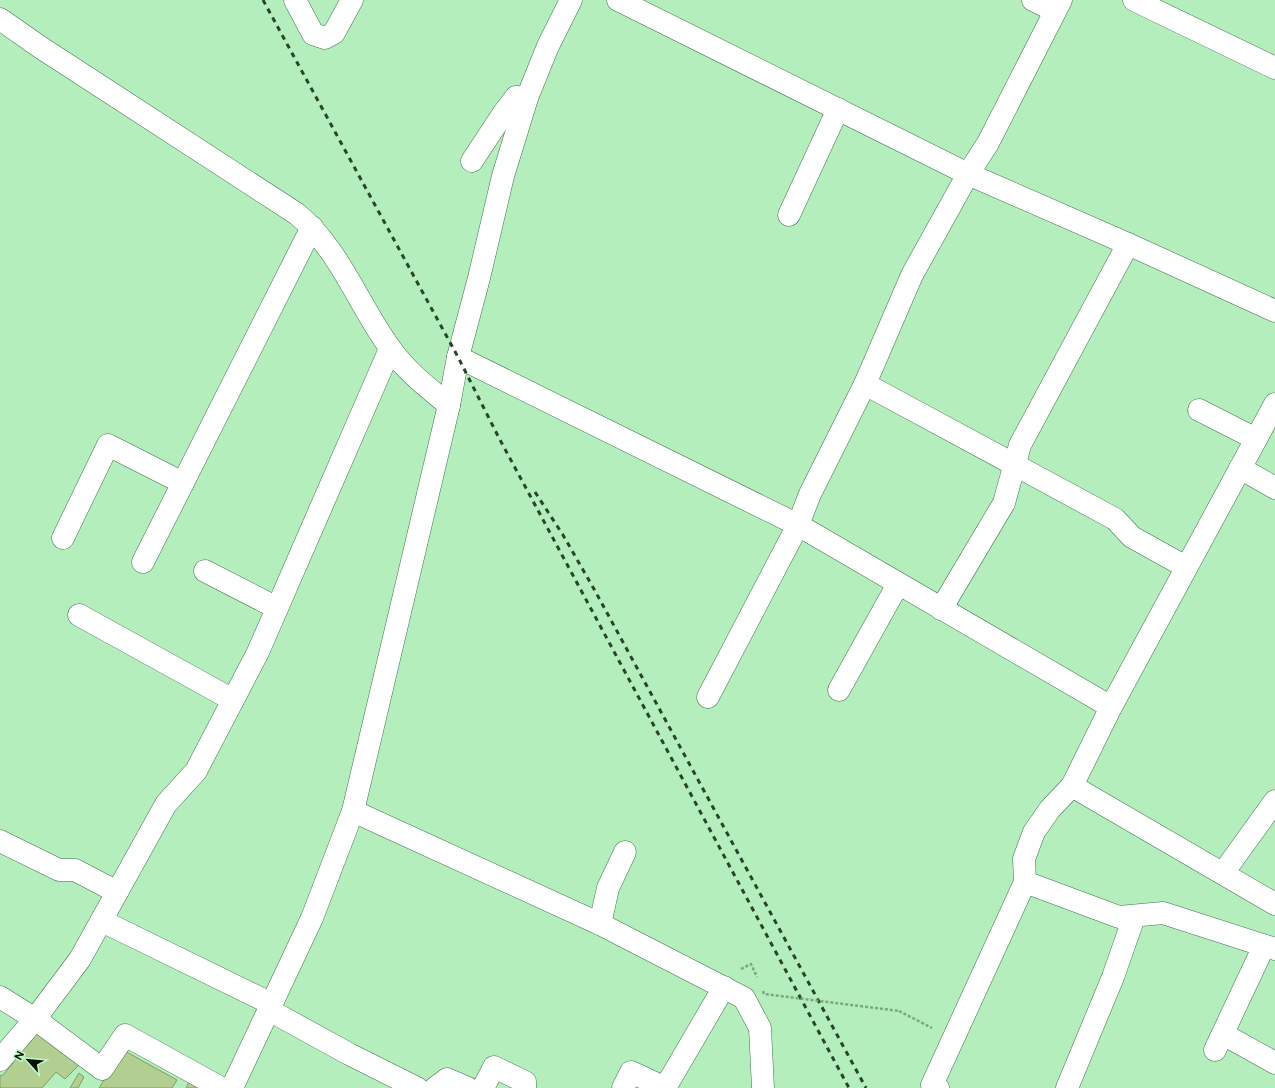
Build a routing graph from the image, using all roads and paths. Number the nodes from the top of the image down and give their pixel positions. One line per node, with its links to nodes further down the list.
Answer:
1 (295, 0): 2 (street)
2 (352, 0)
3 (571, 0): 10 (street)
4 (618, 0): 11 (street)
5 (1033, 0): 7 (street)
6 (1134, 0): 9 (street)
7 (1058, 6): 13 (street)
8 (0, 19): 15 (street)
9 (1275, 68)
10 (527, 98): 12 (street); 19 (street)
11 (838, 109): 13 (street); 14 (street)
12 (472, 161)
13 (968, 174): 16 (street); 20 (street)
14 (789, 215)
15 (312, 227): 18 (street); 27 (street)
16 (1128, 244): 17 (street); 25 (street)
17 (1275, 311)
18 (390, 349): 22 (street); 35 (street)
19 (458, 357): 22 (street); 29 (street)
20 (865, 384): 25 (street); 29 (street)
21 (1275, 404): 24 (street)
22 (449, 406): 44 (street)
23 (1199, 410): 24 (street)
24 (1256, 440): 26 (street)
25 (1014, 463): 32 (street); 36 (street)
26 (1240, 468): 28 (street); 32 (street)
27 (183, 483): 30 (street); 31 (street)
28 (1275, 488)
29 (798, 525): 34 (street); 39 (street)
30 (63, 538)
31 (143, 562)
32 (1186, 566): 41 (street)
33 (205, 571): 35 (street)
34 (898, 584): 36 (street); 38 (street)
35 (278, 608): 40 (street)
36 (940, 610): 41 (street)
37 (79, 615): 40 (street)
38 (839, 690)
39 (708, 697)
40 (233, 700): 49 (street)
41 (1111, 707): 42 (street)
42 (1072, 786): 47 (street); 48 (street)
43 (1275, 801): 47 (street)
44 (352, 812): 53 (street); 58 (street)
45 (0, 841): 49 (street)
46 (625, 852): 53 (street)
47 (1223, 874): 50 (street)
48 (1025, 882): 51 (street); 72 (street)
49 (117, 892): 52 (street)
50 (1275, 904)
51 (1134, 917): 54 (street); 73 (street)
52 (102, 921): 58 (street); 59 (street)
53 (600, 924): 55 (street)
54 (1269, 948): 62 (street)
55 (724, 987): 70 (street); 71 (street)
56 (763, 991): 60 (path, bridge)
57 (0, 997): 59 (street)
58 (270, 1007): 64 (street); 65 (street)
59 (36, 1019): 61 (street); 63 (street)
60 (939, 1031)
61 (0, 1060)
62 (1275, 1063)
63 (221, 1088)
64 (232, 1088)
65 (416, 1088)
66 (434, 1088): 67 (street)
67 (468, 1088)
68 (483, 1088): 69 (street)
69 (525, 1088)
70 (623, 1088)
71 (763, 1088)
72 (938, 1088)
73 (1067, 1088)

